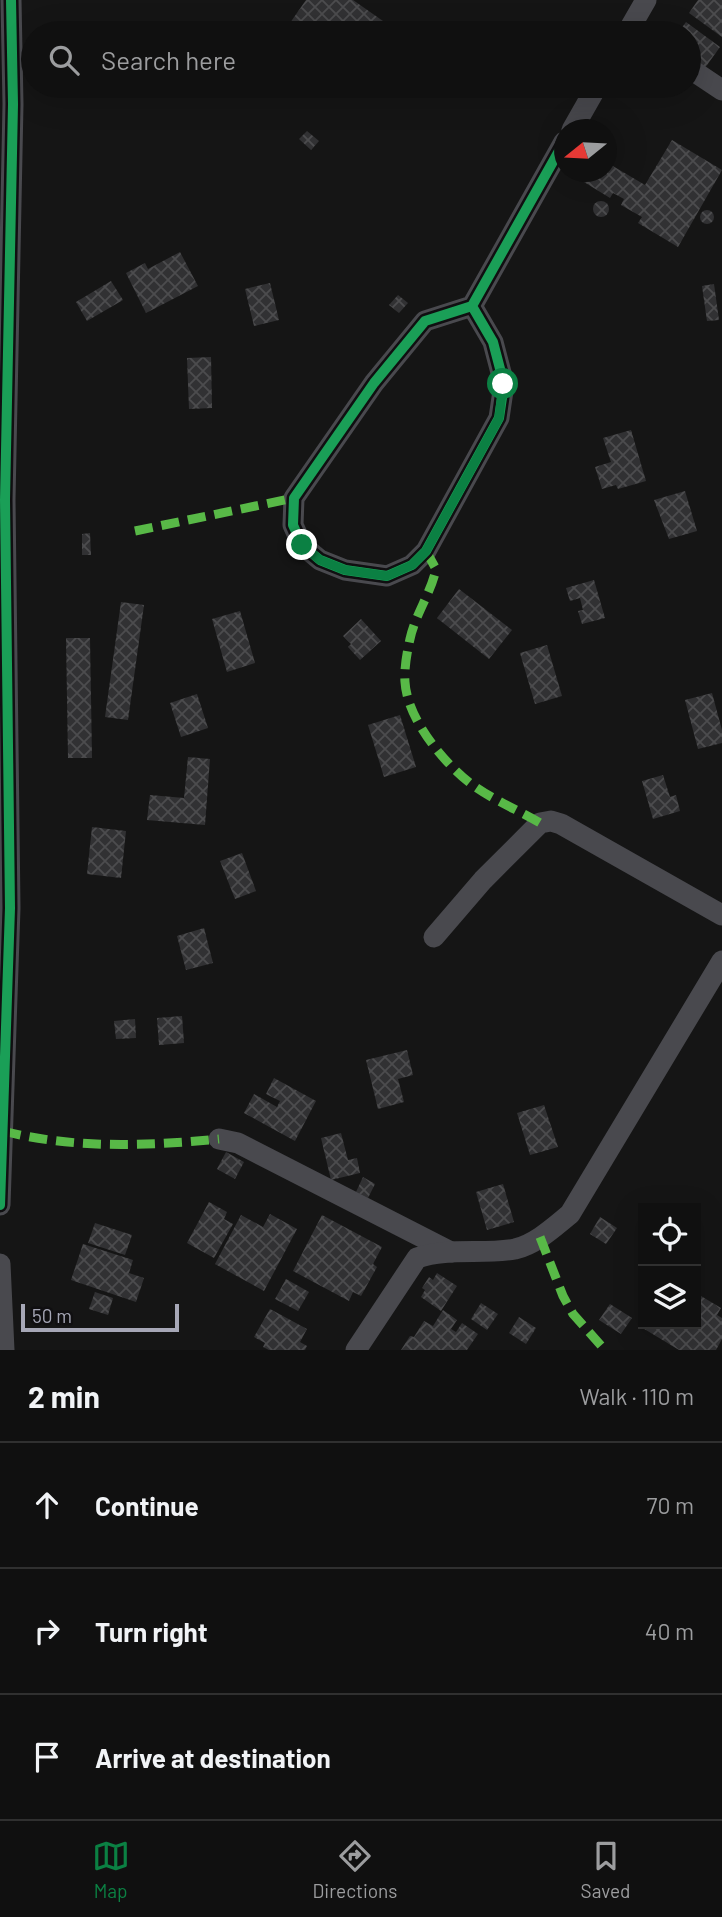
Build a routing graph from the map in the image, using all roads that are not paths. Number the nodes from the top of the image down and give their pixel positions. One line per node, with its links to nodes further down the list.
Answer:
1 (11, 0): 14 (street)
2 (646, 0): 3 (street)
3 (636, 21)
4 (701, 76): 5 (street)
5 (722, 90)
6 (590, 98): 7 (street)
7 (578, 119)
8 (554, 161): 9 (street)
9 (472, 306): 9 (street)
10 (722, 915): 11 (street)
11 (434, 937)
12 (722, 961): 15 (street)
13 (219, 1139): 15 (street)
14 (0, 1205)
15 (451, 1252): 18 (street)
16 (0, 1264): 17 (street)
17 (4, 1350)
18 (356, 1350)

